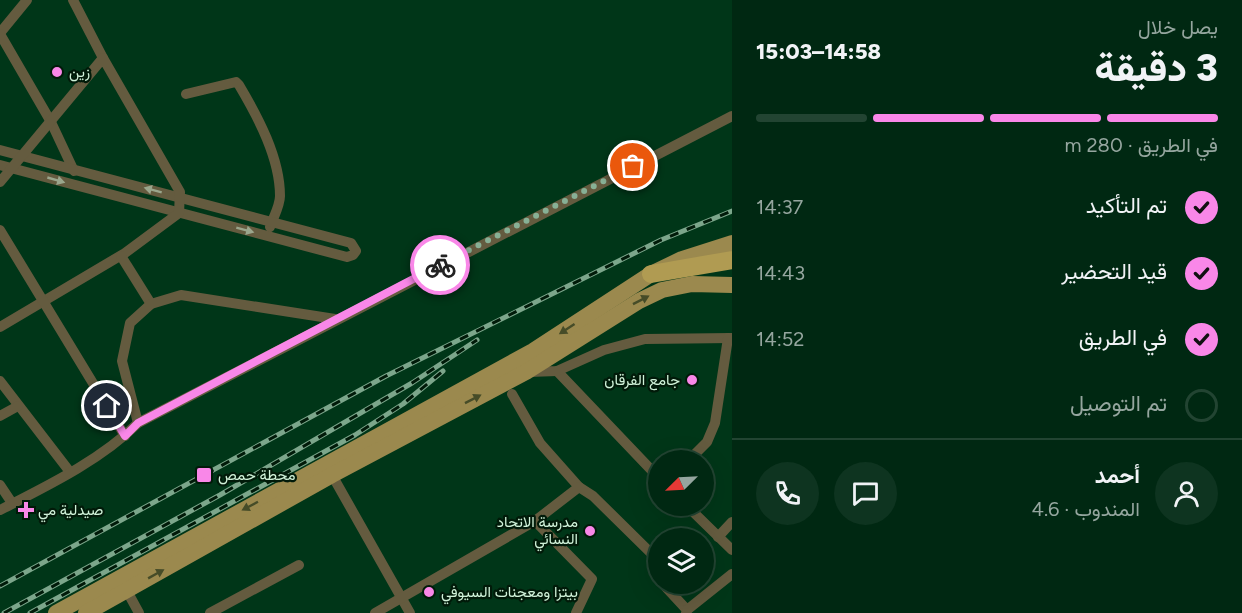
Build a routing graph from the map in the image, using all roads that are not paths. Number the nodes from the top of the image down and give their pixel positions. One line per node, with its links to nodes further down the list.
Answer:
1 (27, 0): 3 (street)
2 (73, 0): 4 (street)
3 (0, 34): 7 (street)
4 (103, 58): 7 (street); 15 (street)
5 (186, 94): 17 (street)
6 (732, 116): 27 (street)
7 (51, 122): 9 (street); 12 (street)
8 (0, 150): 9 (street)
9 (21, 156): 11 (street); 12 (street)
10 (0, 165): 11 (street)
11 (12, 167): 13 (street); 14 (street, one-way to 14)
12 (73, 169): 14 (street); 15 (street, one-way to 12)
13 (0, 182)
14 (82, 188): 16 (street)
15 (179, 197): 16 (street); 17 (street)
16 (179, 213): 19 (street, one-way to 19); 21 (street)
17 (272, 221): 19 (street); 19 (street)
18 (0, 230): 25 (street)
19 (267, 236)
20 (732, 243): 23 (main road)
21 (121, 256): 25 (street); 26 (street)
22 (732, 261): 23 (highway)
23 (651, 274): 58 (main road, one-way to 58)
24 (732, 285): 31 (main road, one-way to 24)
25 (42, 300): 28 (street); 37 (street)
26 (151, 304): 27 (street); 36 (street)
27 (335, 319): 36 (street)
28 (0, 327)
29 (730, 338): 30 (street); 38 (street)
30 (557, 371): 31 (street); 39 (street)
31 (526, 372): 41 (main road, one-way to 31)
32 (0, 381): 34 (street)
33 (512, 394): 43 (street)
34 (18, 406): 35 (street); 40 (street)
35 (0, 416)
36 (138, 423): 37 (street)
37 (125, 436): 40 (street)
38 (699, 450)
39 (648, 467)
40 (70, 472): 44 (street)
41 (332, 475): 54 (main road, one-way to 41); 56 (street)
42 (0, 485): 44 (street)
43 (579, 487): 47 (street); 50 (street)
44 (12, 503): 45 (street)
45 (0, 510)
46 (697, 516): 49 (street)
47 (535, 522): 56 (street); 64 (street)
48 (732, 522): 49 (street)
49 (718, 537): 51 (street)
50 (648, 550)
51 (732, 550)
52 (298, 565): 61 (street)
53 (732, 574): 57 (street)
54 (127, 591): 59 (main road); 60 (street)
55 (672, 594): 57 (street)
56 (402, 600): 62 (street); 63 (street)
57 (686, 611)
58 (56, 613)
59 (86, 613)
60 (139, 613)
61 (210, 613)
62 (375, 613)
63 (410, 613)
64 (576, 613)

